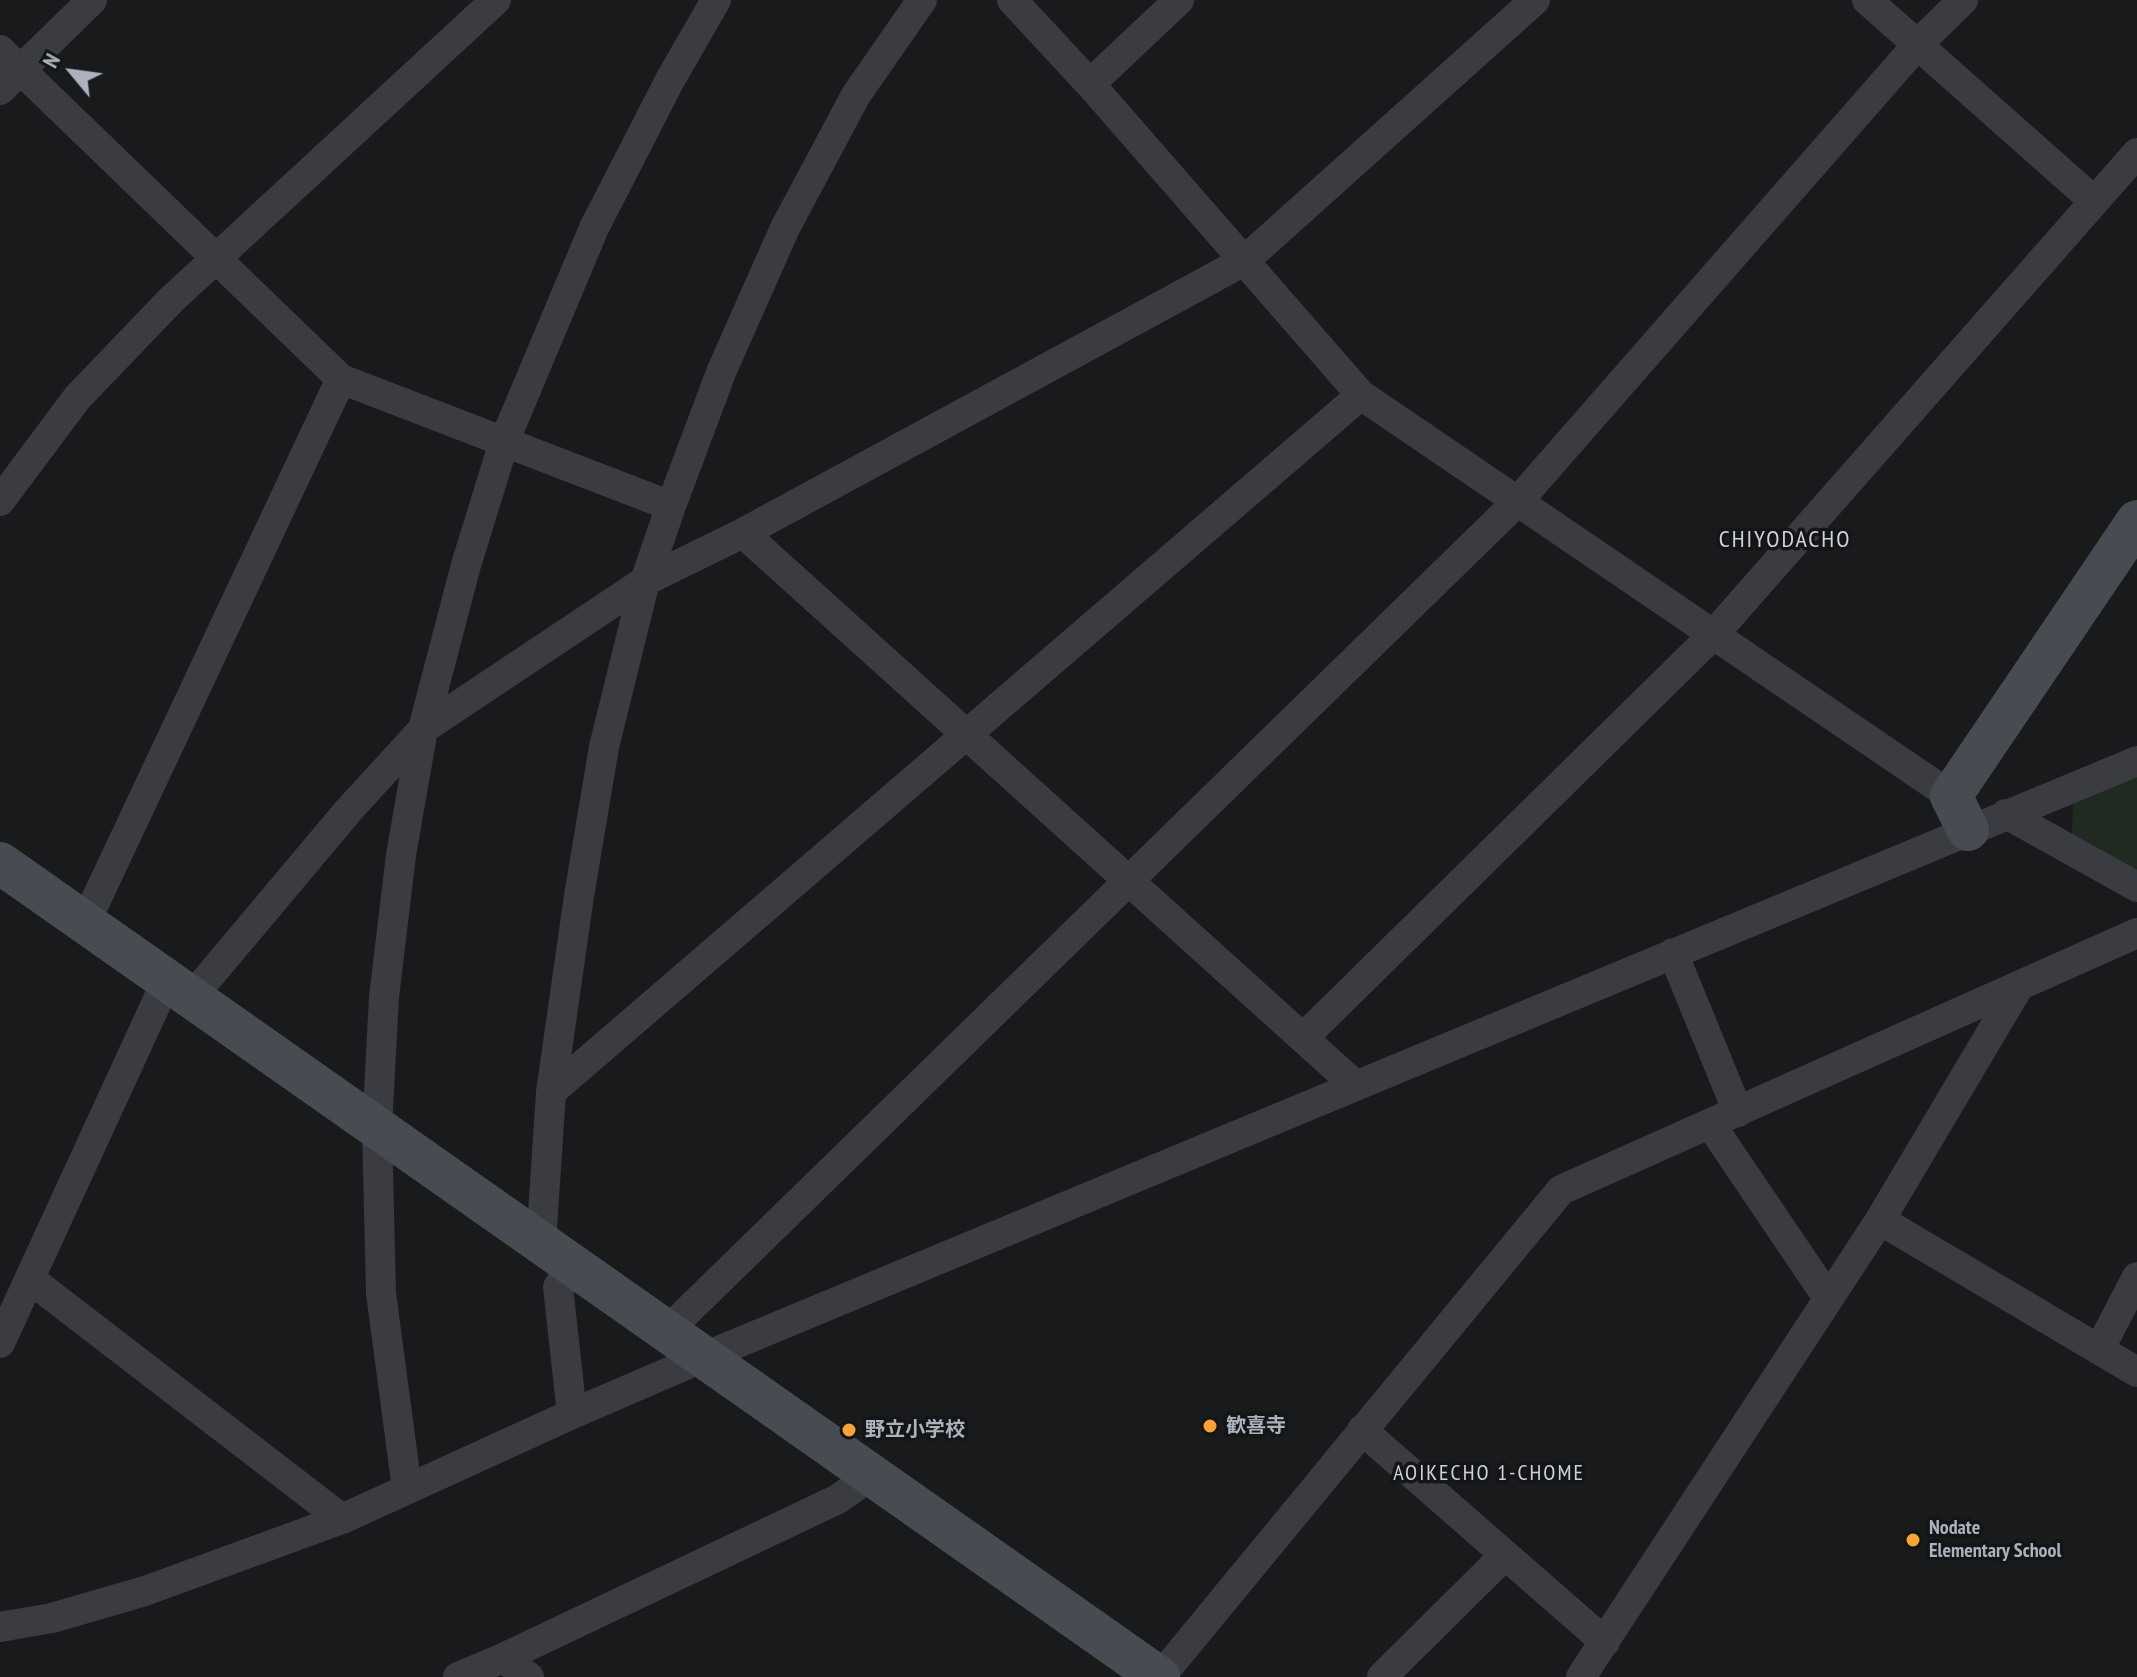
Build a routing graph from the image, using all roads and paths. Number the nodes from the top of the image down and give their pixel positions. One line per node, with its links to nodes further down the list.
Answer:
1 (92, 0): 11 (street)
2 (496, 0): 15 (street)
3 (716, 0): 19 (street)
4 (922, 0): 22 (street)
5 (1012, 0): 12 (street)
6 (1179, 0): 12 (street)
7 (1535, 0): 16 (street)
8 (1867, 0): 10 (street)
9 (1963, 0): 10 (street)
10 (1918, 44): 14 (street); 21 (street)
11 (7, 70): 15 (street)
12 (1090, 84): 16 (street)
13 (2137, 153): 14 (street)
14 (2094, 201): 26 (street)
15 (216, 259): 17 (street); 20 (street)
16 (1244, 261): 18 (street); 24 (street)
17 (341, 379): 19 (street); 35 (street)
18 (1361, 395): 21 (street); 28 (street)
19 (504, 442): 22 (street); 27 (street)
20 (0, 501)
21 (1518, 501): 26 (street); 33 (street)
22 (671, 506): 25 (street)
23 (2137, 521): 30 (street)
24 (743, 533): 25 (street); 28 (street)
25 (645, 581): 27 (street); 42 (street)
26 (1714, 634): 30 (street); 40 (street)
27 (423, 729): 39 (street); 44 (street)
28 (967, 734): 33 (street); 42 (street)
29 (2137, 761): 31 (street)
30 (1960, 813): 31 (street); 37 (street)
31 (2006, 814): 34 (street)
32 (0, 863): 35 (street)
33 (1129, 881): 40 (street); 50 (street)
34 (2137, 887)
35 (85, 923): 39 (street)
36 (2137, 933): 38 (street)
37 (1673, 953): 41 (street); 43 (street)
38 (2019, 986): 43 (street); 45 (street)
39 (179, 989): 44 (street); 48 (street)
40 (1303, 1038): 41 (street)
41 (1355, 1085): 53 (street)
42 (551, 1092): 46 (street)
43 (1724, 1118): 49 (street); 56 (street)
44 (377, 1128): 46 (street); 58 (street)
45 (1880, 1220): 49 (street); 52 (street)
46 (557, 1254): 50 (street); 55 (street)
47 (2137, 1277): 52 (street)
48 (30, 1279): 51 (street); 59 (street)
49 (1828, 1298): 62 (street)
50 (667, 1331): 53 (street)
51 (0, 1343)
52 (2099, 1350): 54 (street)
53 (704, 1357): 55 (street); 57 (street)
54 (2137, 1372)
55 (572, 1414): 58 (street)
56 (1362, 1430): 60 (street); 66 (street)
57 (872, 1475): 63 (street); 66 (street)
58 (407, 1489): 59 (street)
59 (342, 1519): 61 (street)
60 (1505, 1555): 62 (street); 67 (street)
61 (0, 1627)
62 (1605, 1642): 68 (street)
63 (503, 1658): 64 (street); 65 (street)
64 (458, 1677)
65 (529, 1677)
66 (1160, 1677)
67 (1382, 1677)
68 (1581, 1677)

